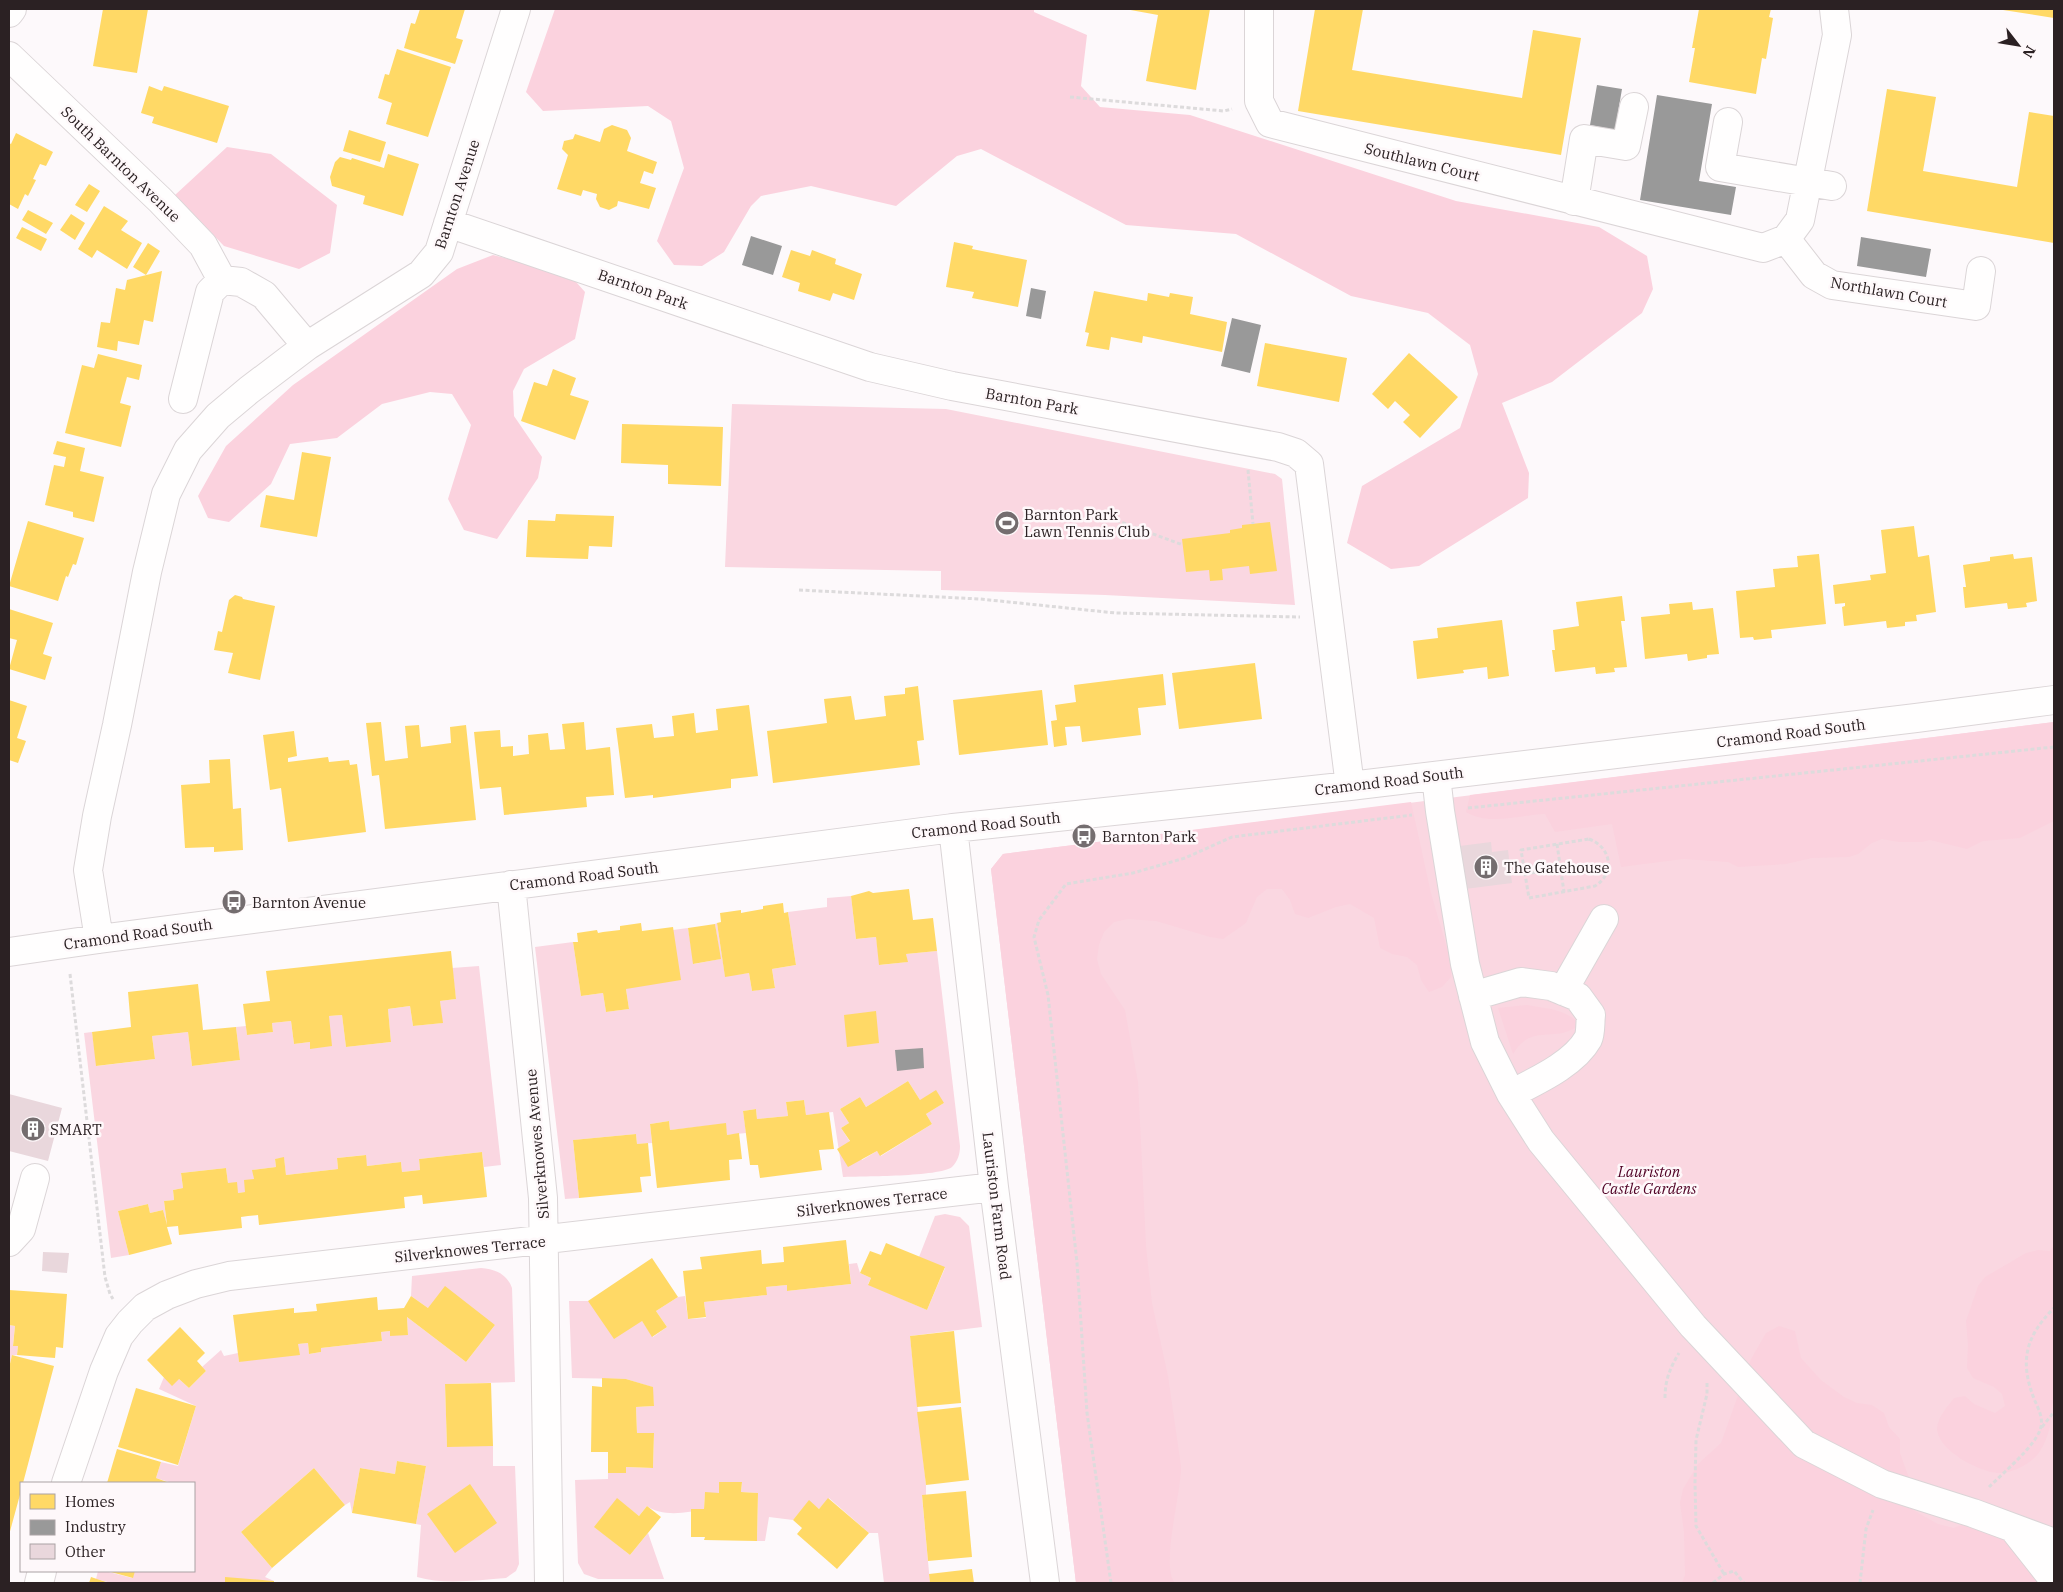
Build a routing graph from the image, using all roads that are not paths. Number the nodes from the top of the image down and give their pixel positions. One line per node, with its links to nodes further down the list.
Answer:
1 (12, 9): 5 (street)
2 (516, 9): 11 (street, Barnton Avenue)
3 (1259, 9): 10 (street, Southlawn Court)
4 (1834, 9): 9 (street)
5 (9, 13)
6 (9, 56): 14 (street, South Barnton Avenue)
7 (1634, 107): 10 (street)
8 (1728, 122): 9 (street)
9 (1819, 184): 12 (street)
10 (1574, 201): 12 (street)
11 (448, 223): 15 (street, Barnton Avenue); 19 (street, Barnton Park)
12 (1786, 239): 13 (street, Northlawn Court)
13 (1981, 271)
14 (222, 280): 15 (street); 16 (street)
15 (308, 346): 23 (street, Barnton Avenue)
16 (183, 398)
17 (2054, 700): 18 (street, Cramond Road South)
18 (1436, 776): 19 (street, Cramond Road South); 26 (street)
19 (1350, 786): 20 (street, Cramond Road South)
20 (953, 828): 21 (street, Cramond Road South); 29 (street, Lauriston Farm Road)
21 (511, 885): 23 (street, Cramond Road South); 30 (street, Silverknowes Avenue)
22 (1604, 919): 25 (street)
23 (99, 938): 24 (street, Cramond Road South)
24 (9, 952)
25 (1563, 991): 26 (street); 27 (street)
26 (1473, 996): 27 (street)
27 (1511, 1094): 33 (street)
28 (35, 1178): 31 (street)
29 (994, 1187): 30 (street, Silverknowes Terrace); 37 (street, Lauriston Farm Road)
30 (544, 1241): 32 (street, Silverknowes Terrace); 36 (street, Silverknowes Avenue)
31 (9, 1242)
32 (66, 1482)
33 (2014, 1528): 34 (street); 35 (street)
34 (2054, 1543)
35 (2054, 1580)
36 (549, 1583)
37 (1045, 1583)

